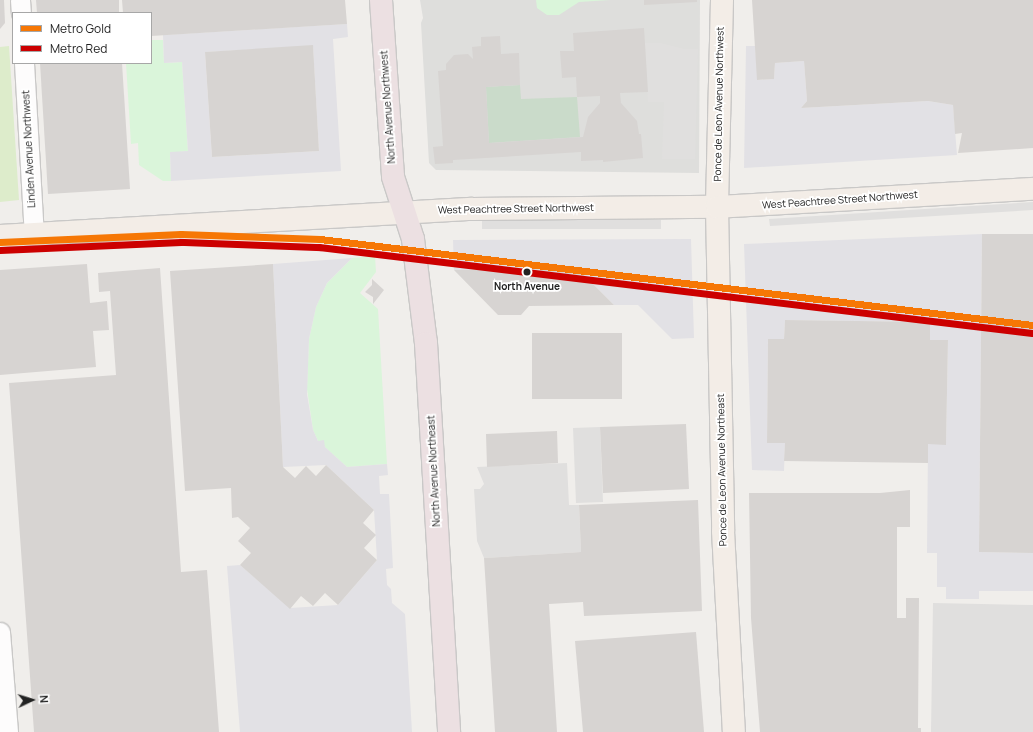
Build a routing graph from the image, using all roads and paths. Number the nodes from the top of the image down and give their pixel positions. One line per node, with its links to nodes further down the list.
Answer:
1 (20, 0): 4 (street)
2 (381, 0): 8 (highway, North Avenue Northwest)
3 (722, 0): 7 (main road, Ponce de Leon Avenue Northwest)
4 (21, 12)
5 (24, 64): 9 (street, Linden Avenue Northwest)
6 (1033, 189): 7 (main road, West Peachtree Street Northwest)
7 (717, 207): 8 (main road, West Peachtree Street Northwest); 14 (main road, Ponce de Leon Avenue Northeast)
8 (406, 212): 9 (main road, West Peachtree Street Northwest); 13 (highway, North Avenue Northeast)
9 (34, 235): 10 (main road, West Peachtree Street Northwest)
10 (0, 236)
11 (0, 632): 12 (street)
12 (8, 732)
13 (449, 732)
14 (734, 732)

